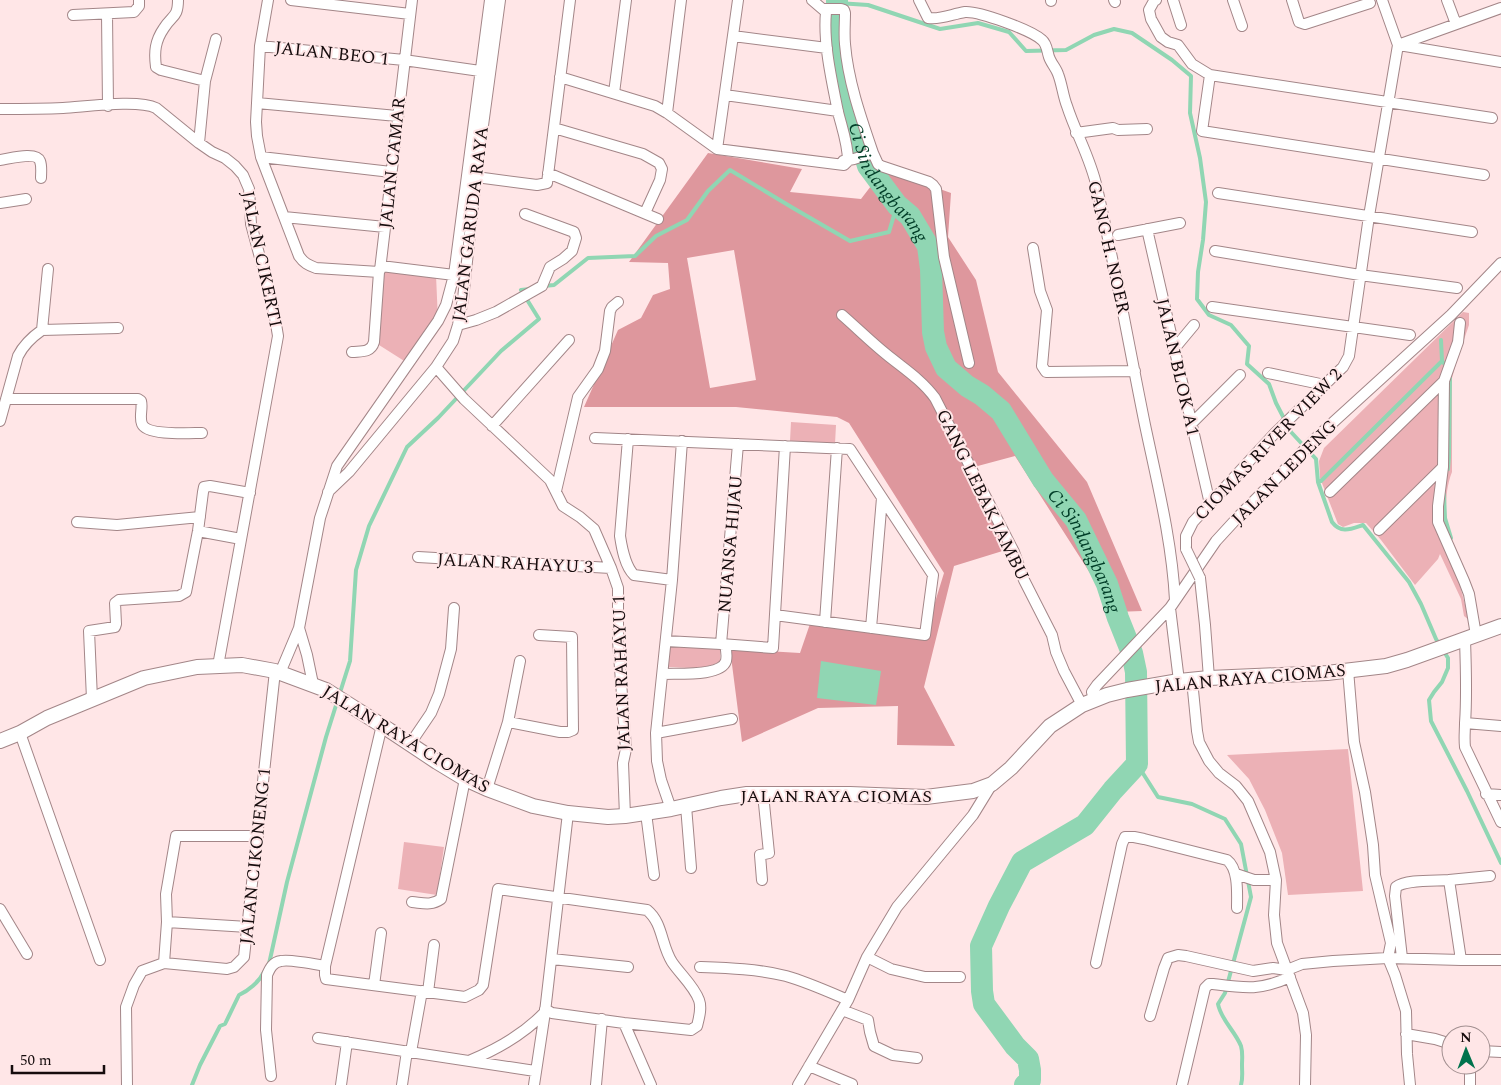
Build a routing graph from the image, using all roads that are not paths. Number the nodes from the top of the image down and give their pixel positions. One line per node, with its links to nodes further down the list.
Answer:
1 (139, 0): 23 (street)
2 (178, 0): 40 (street)
3 (268, 0): 32 (street)
4 (291, 0): 24 (street)
5 (412, 0): 24 (street, JALAN CAMAR)
6 (490, 0): 34 (street, JALAN GARUDA RAYA)
7 (500, 0): 34 (street, JALAN GARUDA RAYA)
8 (570, 0): 39 (street)
9 (626, 0): 41 (street)
10 (681, 0): 48 (street)
11 (738, 0): 29 (street)
12 (812, 0): 22 (street)
13 (919, 0): 53 (street, GANG H. NOER)
14 (1156, 0): 38 (street)
15 (1173, 0): 27 (street)
16 (1233, 0): 28 (street)
17 (1292, 0): 20 (street)
18 (1382, 0): 31 (street)
19 (1447, 0): 26 (street)
20 (1370, 3)
21 (1501, 8): 26 (street)
22 (824, 10): 33 (street); 56 (street)
23 (107, 14): 25 (street); 45 (street)
24 (410, 14): 35 (street, JALAN CAMAR)
25 (73, 15)
26 (1456, 24): 31 (street)
27 (1181, 25)
28 (1242, 26)
29 (733, 36): 33 (street); 42 (street)
30 (216, 40): 40 (street)
31 (1398, 45): 36 (street); 44 (street, CIOMAS RIVER VIEW 2)
32 (260, 46): 35 (street, JALAN BEO 1); 43 (street)
33 (827, 48): 47 (street)
34 (487, 56): 37 (street, JALAN GARUDA RAYA); 64 (street, JALAN GARUDA RAYA)
35 (404, 60): 37 (street, JALAN BEO 1); 49 (street, JALAN CAMAR)
36 (1501, 62)
37 (480, 71): 85 (street, JALAN GARUDA RAYA)
38 (1210, 75): 44 (street); 58 (street)
39 (560, 77): 41 (street); 51 (street)
40 (205, 81): 54 (street)
41 (614, 93): 48 (street)
42 (725, 95): 47 (street); 55 (street)
43 (257, 102): 49 (street); 57 (street)
44 (1388, 102): 50 (street); 58 (street, CIOMAS RIVER VIEW 2)
45 (108, 106): 46 (street, JALAN CIKERTI); 54 (street, JALAN CIKERTI)
46 (0, 109)
47 (838, 111): 60 (street)
48 (667, 113): 55 (street)
49 (397, 116): 61 (street, JALAN CAMAR)
50 (1492, 118)
51 (554, 128): 62 (street); 69 (street)
52 (1147, 129): 53 (street)
53 (1076, 133): 102 (street, GANG H. NOER)
54 (199, 143): 121 (street, JALAN CIKERTI)
55 (717, 150): 60 (street)
56 (872, 154): 60 (street); 100 (street)
57 (261, 158): 61 (street); 72 (street)
58 (1378, 159): 63 (street); 71 (street, CIOMAS RIVER VIEW 2)
59 (0, 160): 65 (street)
60 (850, 162)
61 (391, 172): 75 (street, JALAN CAMAR)
62 (548, 173): 64 (street); 69 (street)
63 (1484, 175)
64 (476, 177): 92 (street, JALAN GARUDA RAYA)
65 (41, 178)
66 (1218, 193): 71 (street)
67 (26, 199): 68 (street)
68 (0, 203)
69 (645, 213): 73 (street)
70 (525, 214): 92 (street)
71 (1369, 216): 77 (street); 84 (street, CIOMAS RIVER VIEW 2)
72 (284, 217): 75 (street); 83 (street)
73 (658, 219)
74 (1180, 223): 76 (street)
75 (385, 227): 83 (street, JALAN CAMAR)
76 (1147, 229): 78 (street); 98 (street, JALAN BLOK A1)
77 (1472, 232)
78 (1118, 235)
79 (1033, 248): 102 (street)
80 (1215, 251): 84 (street)
81 (1501, 263): 133 (street, JALAN LEDENG)
82 (48, 269): 95 (street)
83 (380, 269): 85 (street); 99 (street, JALAN CAMAR)
84 (1360, 275): 86 (street); 94 (street, CIOMAS RIVER VIEW 2)
85 (454, 276): 122 (street, JALAN GARUDA RAYA)
86 (1457, 288)
87 (618, 302): 119 (street)
88 (1212, 307): 94 (street)
89 (842, 315): 153 (street, GANG LEBAK JAMBU)
90 (1460, 323): 105 (street)
91 (1194, 325): 98 (street)
92 (458, 326): 101 (street, JALAN GARUDA RAYA)
93 (118, 328): 95 (street)
94 (1353, 328): 96 (street); 106 (street, CIOMAS RIVER VIEW 2)
95 (42, 330): 107 (street)
96 (1410, 335)
97 (569, 340): 110 (street)
98 (1174, 349): 109 (street, JALAN BLOK A1)
99 (352, 352)
100 (969, 363)
101 (436, 367): 110 (street, JALAN RAHAYU 1); 122 (street, JALAN GARUDA RAYA)
102 (1135, 371): 133 (street, GANG H. NOER)
103 (1268, 373): 106 (street)
104 (1240, 375): 109 (street)
105 (1445, 378): 118 (street); 120 (street)
106 (1325, 385): 124 (street, CIOMAS RIVER VIEW 2)
107 (6, 399): 108 (street); 111 (street)
108 (0, 421)
109 (1191, 424): 124 (street, JALAN BLOK A1)
110 (492, 426): 119 (street, JALAN RAHAYU 1)
111 (202, 433)
112 (595, 438): 113 (street)
113 (628, 439): 114 (street); 132 (street)
114 (682, 441): 115 (street); 132 (street)
115 (738, 444): 116 (street); 143 (street, NUANSA HIJAU)
116 (785, 446): 117 (street); 135 (street)
117 (837, 448): 123 (street); 136 (street)
118 (1443, 467): 127 (street); 141 (street)
119 (556, 491): 131 (street, JALAN RAHAYU 1)
120 (1330, 492)
121 (250, 493): 125 (street); 129 (street, JALAN CIKERTI)
122 (328, 493): 138 (street, JALAN GARUDA RAYA)
123 (882, 498): 139 (street); 139 (street)
124 (1210, 504): 149 (street, CIOMAS RIVER VIEW 2, bridge)
125 (200, 517): 126 (street); 128 (street)
126 (77, 522)
127 (1379, 530)
128 (198, 531): 129 (street); 152 (street)
129 (241, 540): 145 (street, JALAN CIKERTI)
130 (418, 557): 131 (street, JALAN RAHAYU 3)
131 (611, 568): 173 (street, JALAN RAHAYU 1)
132 (672, 580): 142 (street)
133 (1173, 604): 150 (street, GANG H. NOER); 153 (street, JALAN LEDENG)
134 (454, 608): 162 (street)
135 (775, 615): 136 (street); 143 (street)
136 (824, 622): 139 (street)
137 (1501, 626): 141 (main road, JALAN RAYA CIOMAS)
138 (300, 628): 147 (street, JALAN GARUDA RAYA); 151 (street, JALAN GARUDA RAYA)
139 (871, 628)
140 (539, 634): 155 (street)
141 (1471, 638): 146 (main road, JALAN RAYA CIOMAS); 156 (street)
142 (666, 641): 143 (street); 148 (street)
143 (723, 644): 148 (street, NUANSA HIJAU)
144 (520, 660): 155 (street)
145 (218, 666): 147 (main road, JALAN RAYA CIOMAS); 152 (main road, JALAN RAYA CIOMAS)
146 (1348, 670): 149 (main road, JALAN RAYA CIOMAS); 194 (street)
147 (278, 672): 151 (main road, JALAN RAYA CIOMAS); 175 (street, JALAN CIKONENG 1)
148 (663, 674): 160 (street)
149 (1209, 678): 150 (main road, JALAN RAYA CIOMAS)
150 (1185, 680): 153 (main road, JALAN RAYA CIOMAS); 181 (street, GANG H. NOER)
151 (312, 684): 157 (main road, JALAN RAYA CIOMAS)
152 (92, 699): 159 (main road, JALAN RAYA CIOMAS)
153 (1088, 703): 164 (main road, JALAN RAYA CIOMAS)
154 (732, 719): 160 (street)
155 (508, 722): 165 (street)
156 (1465, 723): 158 (street); 167 (street)
157 (382, 725): 162 (main road, JALAN RAYA CIOMAS); 201 (street)
158 (1501, 726)
159 (20, 733): 161 (main road, JALAN RAYA CIOMAS); 196 (street)
160 (656, 733): 170 (street)
161 (0, 741)
162 (410, 744): 163 (main road, JALAN RAYA CIOMAS)
163 (465, 779): 165 (main road, JALAN RAYA CIOMAS); 184 (street)
164 (992, 784): 166 (main road, JALAN RAYA CIOMAS); 192 (street)
165 (487, 790): 171 (main road, JALAN RAYA CIOMAS)
166 (762, 794): 169 (main road, JALAN RAYA CIOMAS); 180 (street)
167 (1486, 794): 168 (street); 174 (street)
168 (1501, 795)
169 (686, 806): 170 (main road, JALAN RAYA CIOMAS); 176 (street)
170 (671, 809): 172 (main road, JALAN RAYA CIOMAS)
171 (568, 813): 173 (main road, JALAN RAYA CIOMAS); 183 (street)
172 (646, 813): 173 (main road, JALAN RAYA CIOMAS); 178 (street)
173 (625, 816)
174 (1501, 822)
175 (258, 836): 187 (street); 188 (street, JALAN CIKONENG 1)
176 (692, 868)
177 (1237, 874): 181 (street); 185 (street); 200 (street)
178 (654, 875)
179 (1490, 876): 182 (street)
180 (762, 880)
181 (1276, 880): 204 (street, GANG H. NOER)
182 (1449, 880): 195 (street); 197 (street)
183 (559, 898): 193 (street); 207 (street); 213 (street)
184 (412, 902)
185 (1237, 908)
186 (0, 910): 191 (street)
187 (167, 922): 188 (street); 199 (street)
188 (248, 927): 199 (street, JALAN CIKONENG 1)
189 (381, 933): 206 (street)
190 (434, 945): 207 (street)
191 (27, 954)
192 (867, 957): 205 (street); 208 (street)
193 (552, 958): 202 (street); 209 (street)
194 (1388, 958): 195 (street); 204 (street); 214 (street)
195 (1402, 958): 197 (street)
196 (100, 960)
197 (1461, 960): 198 (street)
198 (1501, 960)
199 (164, 963): 225 (street)
200 (1096, 963)
201 (325, 966): 206 (street); 223 (street)
202 (628, 967)
203 (700, 967): 208 (street)
204 (1288, 973): 211 (street); 232 (street); 233 (street, GANG H. NOER)
205 (960, 978)
206 (374, 985): 207 (street)
207 (425, 991): 218 (street)
208 (848, 1000): 210 (street)
209 (545, 1010): 212 (street); 220 (street); 222 (street)
210 (842, 1010): 219 (street); 221 (street)
211 (1150, 1016)
212 (602, 1019): 213 (street); 229 (street)
213 (624, 1023): 230 (street)
214 (1406, 1034): 216 (street); 234 (street)
215 (318, 1038): 217 (street)
216 (1441, 1041)
217 (348, 1042): 218 (street); 226 (street)
218 (409, 1051): 220 (street); 227 (street)
219 (917, 1058)
220 (470, 1060): 222 (street)
221 (809, 1066): 224 (street); 231 (street)
222 (536, 1071): 228 (street)
223 (271, 1076)
224 (852, 1084)
225 (127, 1085)
226 (341, 1085)
227 (402, 1085)
228 (534, 1085)
229 (596, 1085)
230 (651, 1085)
231 (798, 1085)
232 (1182, 1085)
233 (1306, 1085)
234 (1410, 1085)

